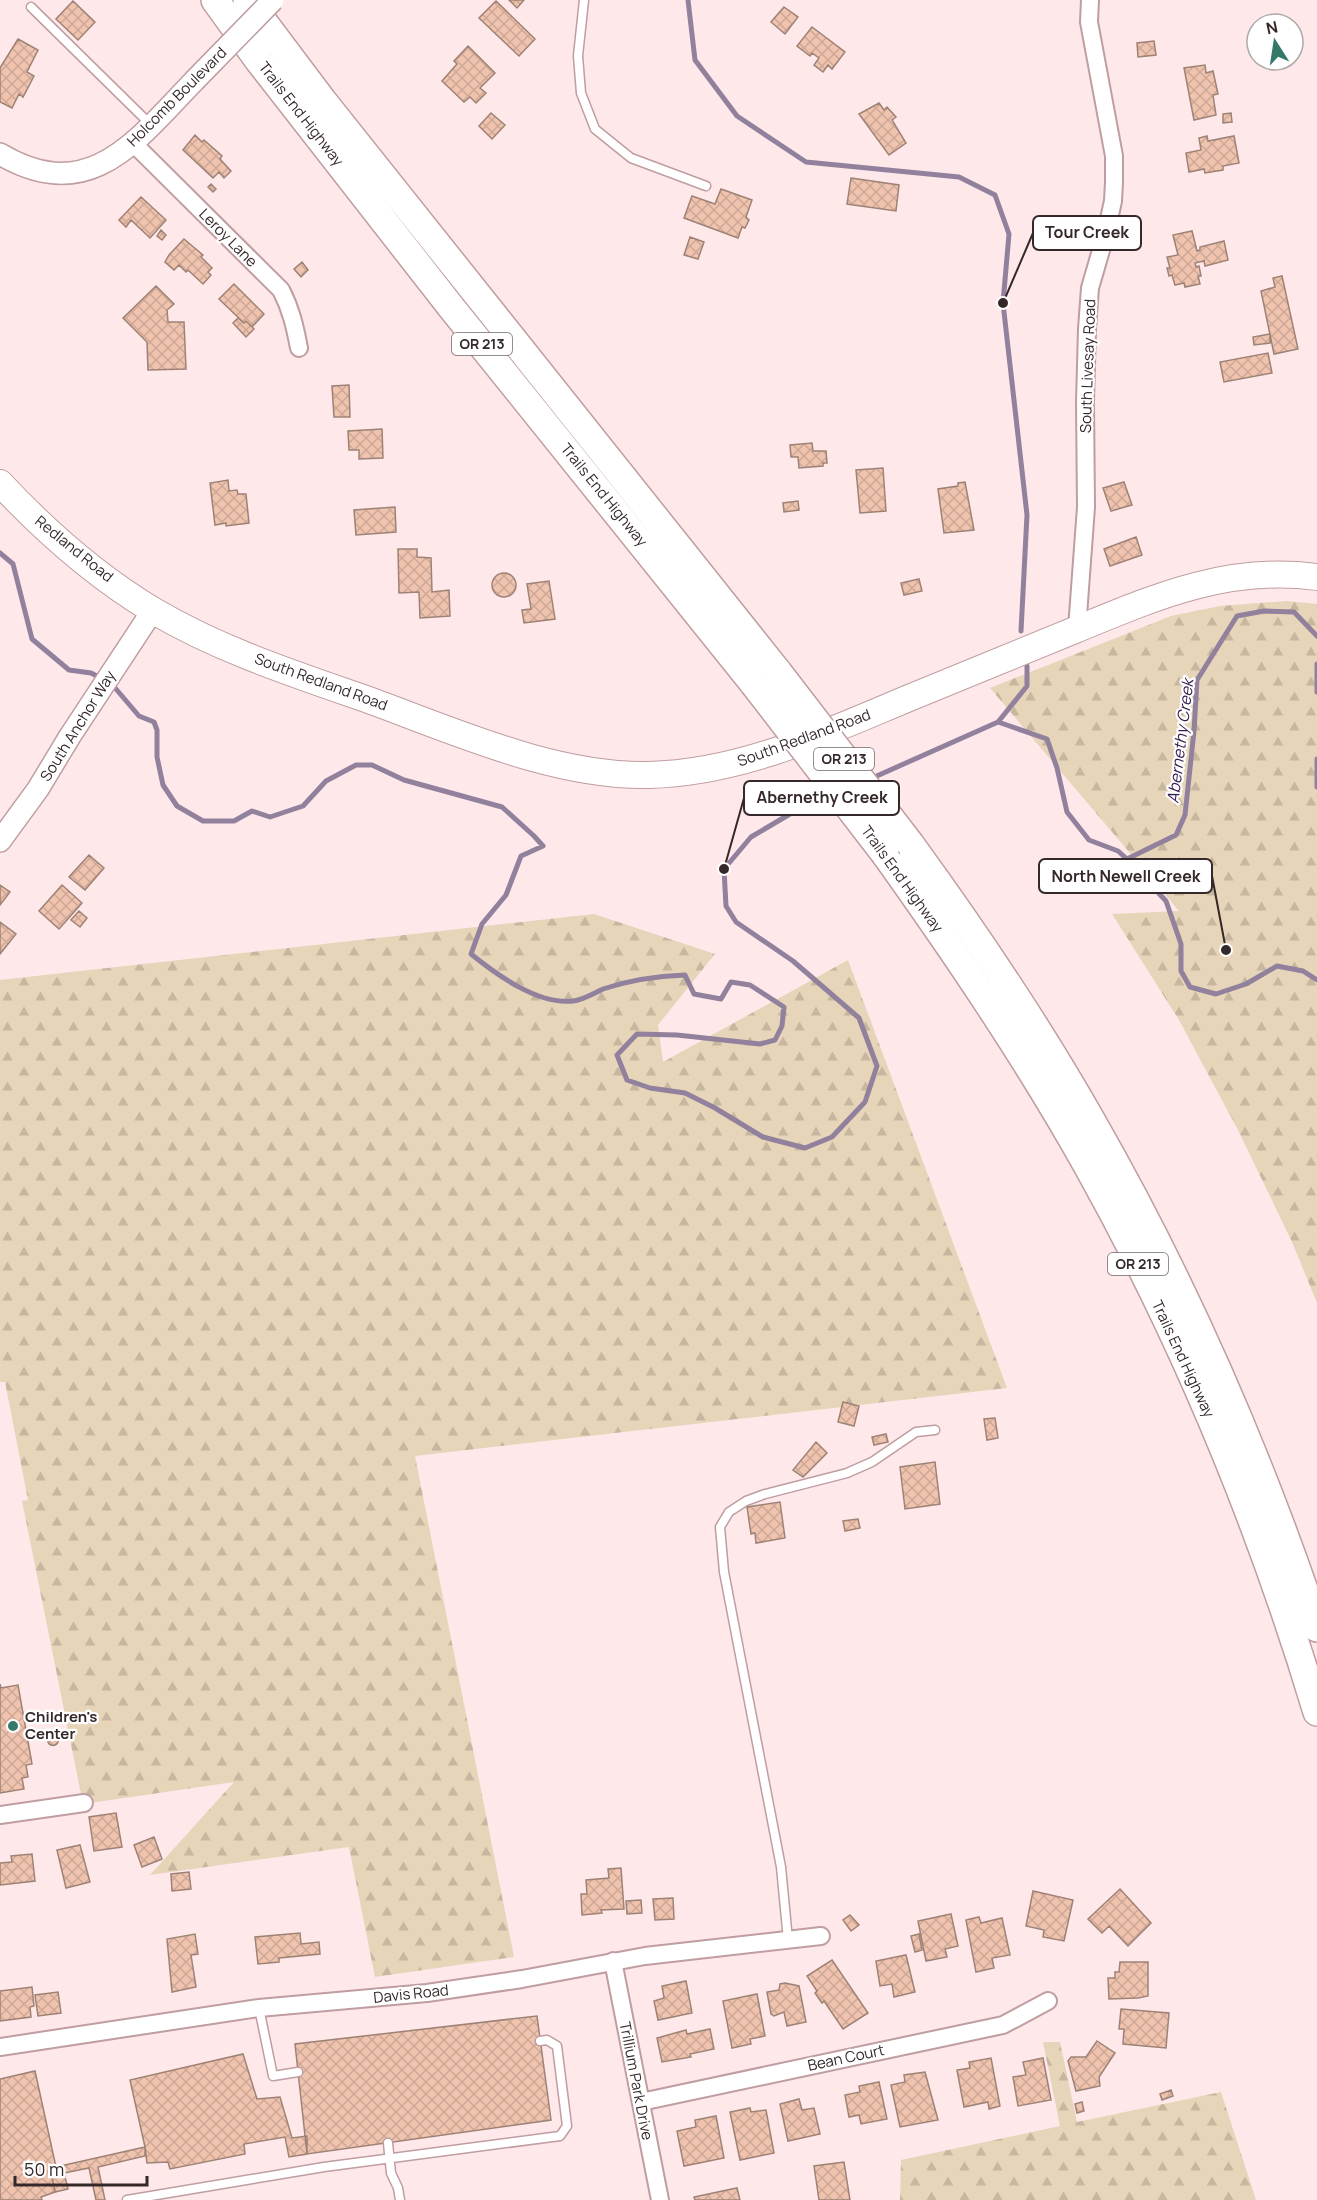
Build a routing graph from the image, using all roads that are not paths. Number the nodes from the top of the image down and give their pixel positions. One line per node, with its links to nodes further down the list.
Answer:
1 (215, 0): 19 (highway, Trails End Highway / OR 213, bridge)
2 (247, 0): 18 (highway, Trails End Highway / OR 213, bridge)
3 (273, 0): 7 (street, Holcomb Boulevard, bridge)
4 (584, 0): 10 (lane)
5 (1090, 0): 15 (street, South Livesay Road)
6 (31, 6): 7 (lane)
7 (151, 125): 8 (street, Holcomb Boulevard)
8 (133, 143): 9 (street, Holcomb Boulevard); 11 (street, Leroy Lane)
9 (0, 154)
10 (706, 186)
11 (299, 348)
12 (0, 483): 14 (main road, Redland Road)
13 (1317, 577): 15 (main road, South Redland Road)
14 (153, 610): 15 (main road, South Redland Road); 16 (street, South Anchor Way)
15 (1077, 629)
16 (0, 841)
17 (934, 1430): 23 (lane)
18 (1317, 1628)
19 (1317, 1712)
20 (84, 1803): 21 (street)
21 (0, 1815)
22 (822, 1936): 23 (street, Davis Road)
23 (788, 1941): 24 (street, Davis Road)
24 (613, 1961): 26 (street, Davis Road); 30 (street, Trillium Park Drive)
25 (1048, 2001): 30 (street, Bean Court)
26 (259, 2008): 28 (street, Davis Road); 29 (lane)
27 (540, 2041): 32 (lane)
28 (0, 2047)
29 (298, 2072)
30 (641, 2102): 35 (street, Trillium Park Drive)
31 (388, 2143): 32 (lane)
32 (390, 2159): 33 (lane); 34 (lane)
33 (127, 2200)
34 (400, 2200)
35 (660, 2200)

